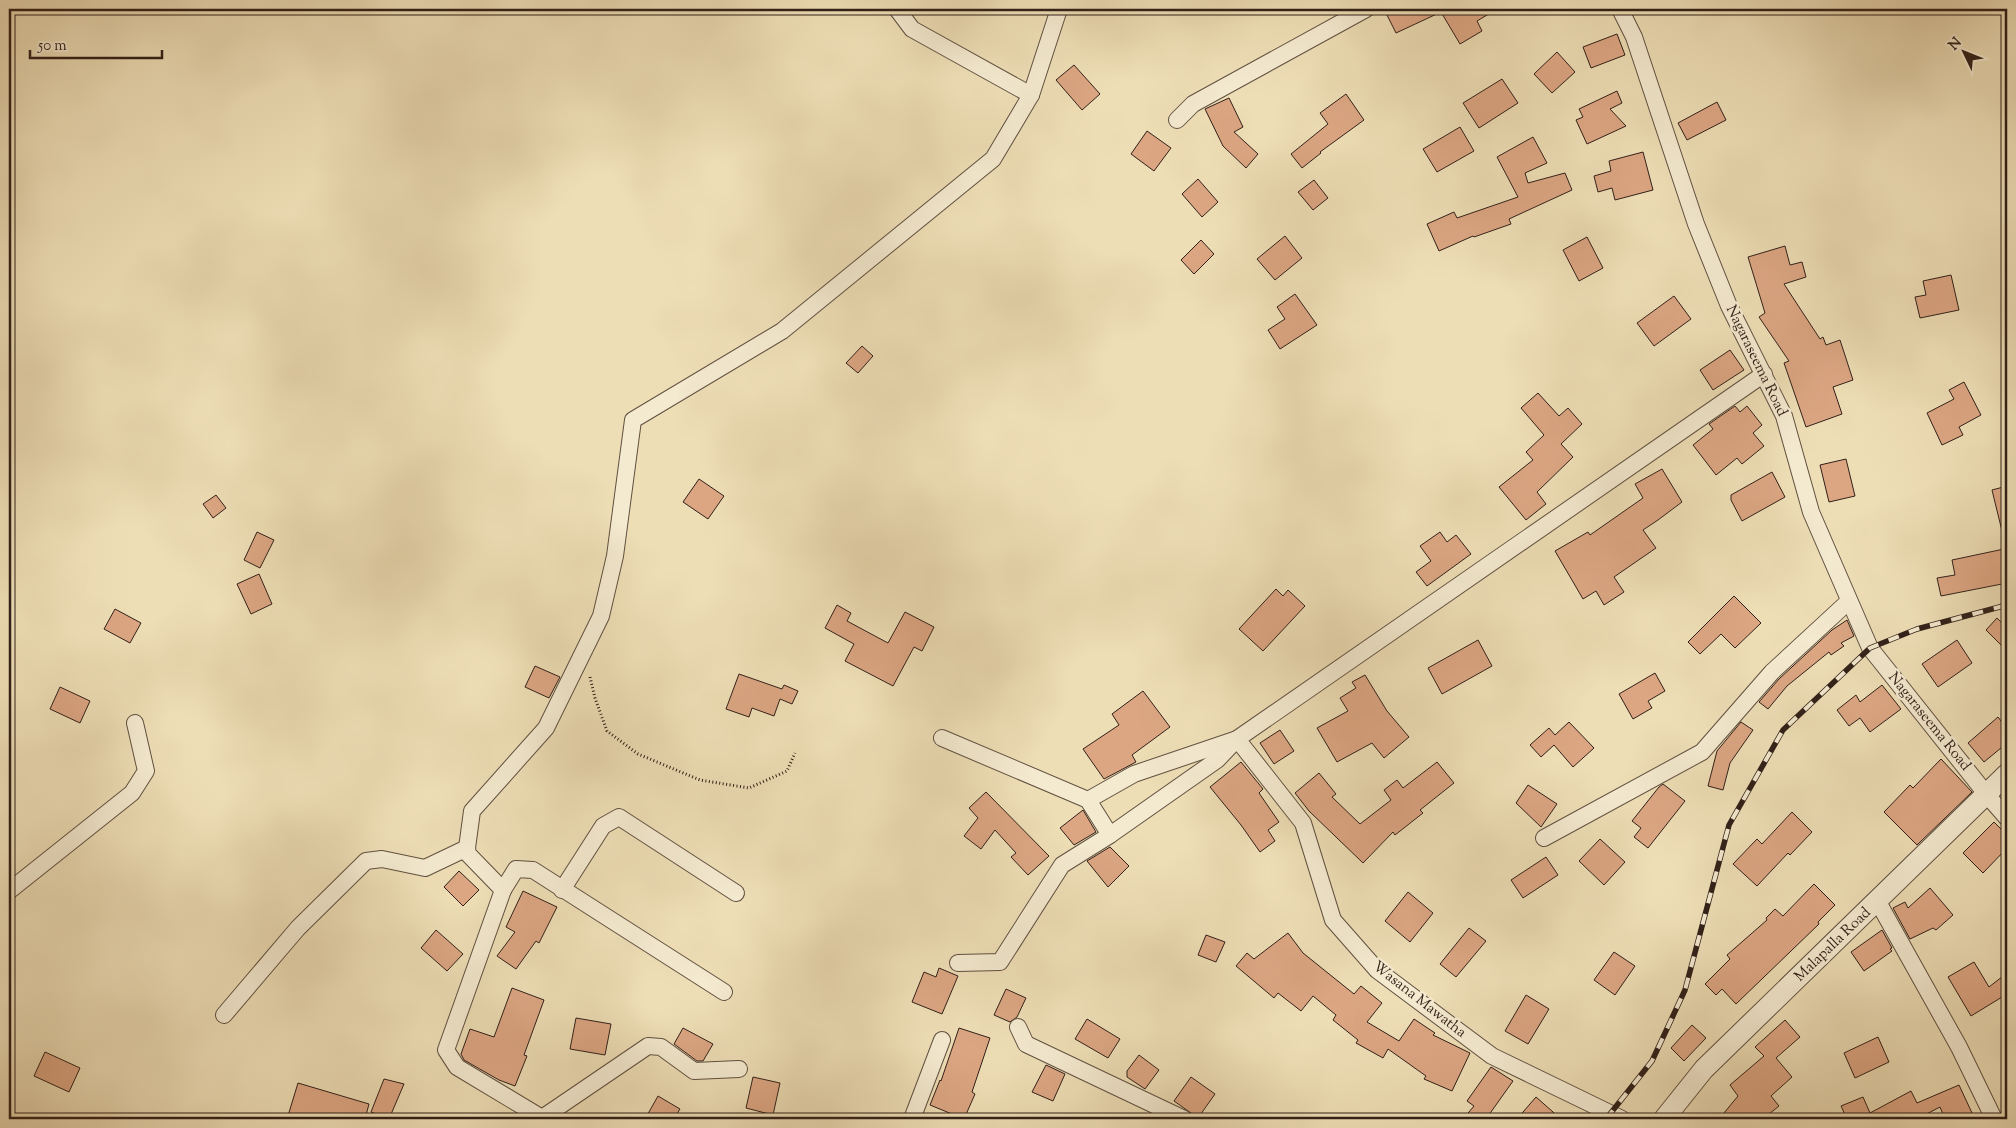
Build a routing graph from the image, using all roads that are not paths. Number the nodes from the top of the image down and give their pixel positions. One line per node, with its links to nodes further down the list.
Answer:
1 (897, 9): 5 (street)
2 (1059, 9): 5 (street)
3 (1366, 9): 6 (street)
4 (1620, 9): 7 (street, Nagaraseema Road)
5 (1031, 95): 18 (street)
6 (1177, 120)
7 (1764, 374): 8 (street, Nagaraseema Road); 11 (street)
8 (1849, 601): 13 (street, Nagaraseema Road); 17 (street)
9 (136, 723): 21 (street)
10 (942, 738): 14 (street)
11 (1237, 739): 14 (street); 16 (street); 33 (street, Wasana Mawatha)
12 (2007, 774): 13 (street, Malapalla Road)
13 (1987, 795): 15 (street, Nagaraseema Road); 23 (street, Malapalla Road)
14 (1088, 800): 16 (street)
15 (2007, 818)
16 (1110, 835): 24 (street)
17 (1544, 838)
18 (467, 848): 19 (street); 26 (street)
19 (503, 890): 20 (street); 30 (street)
20 (562, 890): 22 (street); 25 (street)
21 (9, 891)
22 (736, 893)
23 (1878, 902): 34 (street, Malapalla Road); 35 (street)
24 (958, 963)
25 (724, 992)
26 (224, 1015)
27 (1018, 1027): 32 (street)
28 (942, 1040): 31 (street)
29 (739, 1069): 30 (street)
30 (542, 1118)
31 (912, 1119)
32 (1184, 1119)
33 (1622, 1119)
34 (1664, 1119)
35 (1994, 1119)

